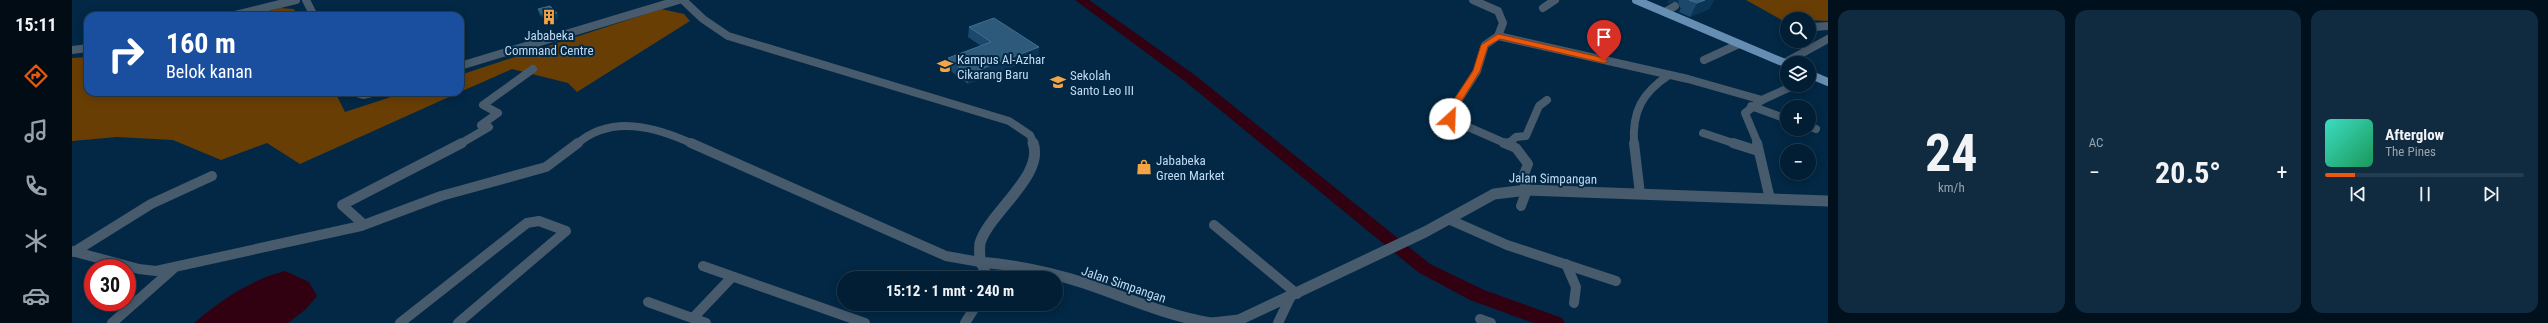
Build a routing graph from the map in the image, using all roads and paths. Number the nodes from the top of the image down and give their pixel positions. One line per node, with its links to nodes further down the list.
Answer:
1 (296, 0): 10 (street)
2 (306, 0): 11 (street)
3 (679, 0): 25 (street)
4 (683, 0): 48 (street)
5 (1474, 0): 15 (street)
6 (1555, 0): 9 (street)
7 (1636, 0): 12 (main road)
8 (1673, 3): 12 (street)
9 (1543, 8)
10 (248, 12)
11 (312, 12)
12 (1665, 12): 17 (main road)
13 (1828, 26): 14 (street)
14 (1816, 27)
15 (1498, 36): 27 (street); 36 (street)
16 (1826, 42): 21 (street)
17 (1739, 44): 23 (street); 24 (main road)
18 (84, 48): 20 (street)
19 (1805, 48): 21 (street)
20 (72, 50)
21 (1806, 51): 22 (street)
22 (1798, 56)
23 (1704, 60)
24 (1780, 61)
25 (464, 65)
26 (533, 69): 46 (street)
27 (1669, 75): 32 (street); 40 (street)
28 (1816, 78): 29 (main road)
29 (1828, 82)
30 (1780, 92): 32 (street)
31 (1547, 100): 36 (street)
32 (1762, 100): 33 (street)
33 (1751, 106): 34 (street); 37 (street)
34 (1780, 116)
35 (1703, 133): 37 (street)
36 (1508, 144): 39 (street)
37 (1758, 151): 41 (street)
38 (212, 176): 47 (street)
39 (1527, 190): 40 (street, Jalan Simpangan); 43 (street); 44 (street, Jalan Simpangan)
40 (1640, 194): 41 (street, Jalan Simpangan)
41 (1770, 199): 42 (street, Jalan Simpangan)
42 (1828, 201)
43 (1521, 206)
44 (1448, 219): 49 (street); 55 (street, Jalan Simpangan)
45 (1214, 225): 55 (street)
46 (361, 226): 48 (street); 50 (street)
47 (73, 251): 50 (street)
48 (980, 262): 52 (street); 67 (street, Jalan Simpangan)
49 (1566, 264): 54 (street); 57 (street)
50 (176, 266): 62 (street)
51 (702, 266): 53 (street)
52 (987, 271)
53 (732, 277): 59 (street); 61 (street)
54 (1616, 281)
55 (1294, 295): 67 (street, Jalan Simpangan); 68 (street)
56 (648, 302): 59 (street)
57 (1574, 303)
58 (973, 311): 66 (street)
59 (693, 318): 65 (street)
60 (1480, 319): 69 (street)
61 (860, 322)
62 (111, 323)
63 (400, 323): 64 (street)
64 (458, 323)
65 (706, 323)
66 (965, 323)
67 (1212, 323)
68 (1278, 323)
69 (1491, 323)

